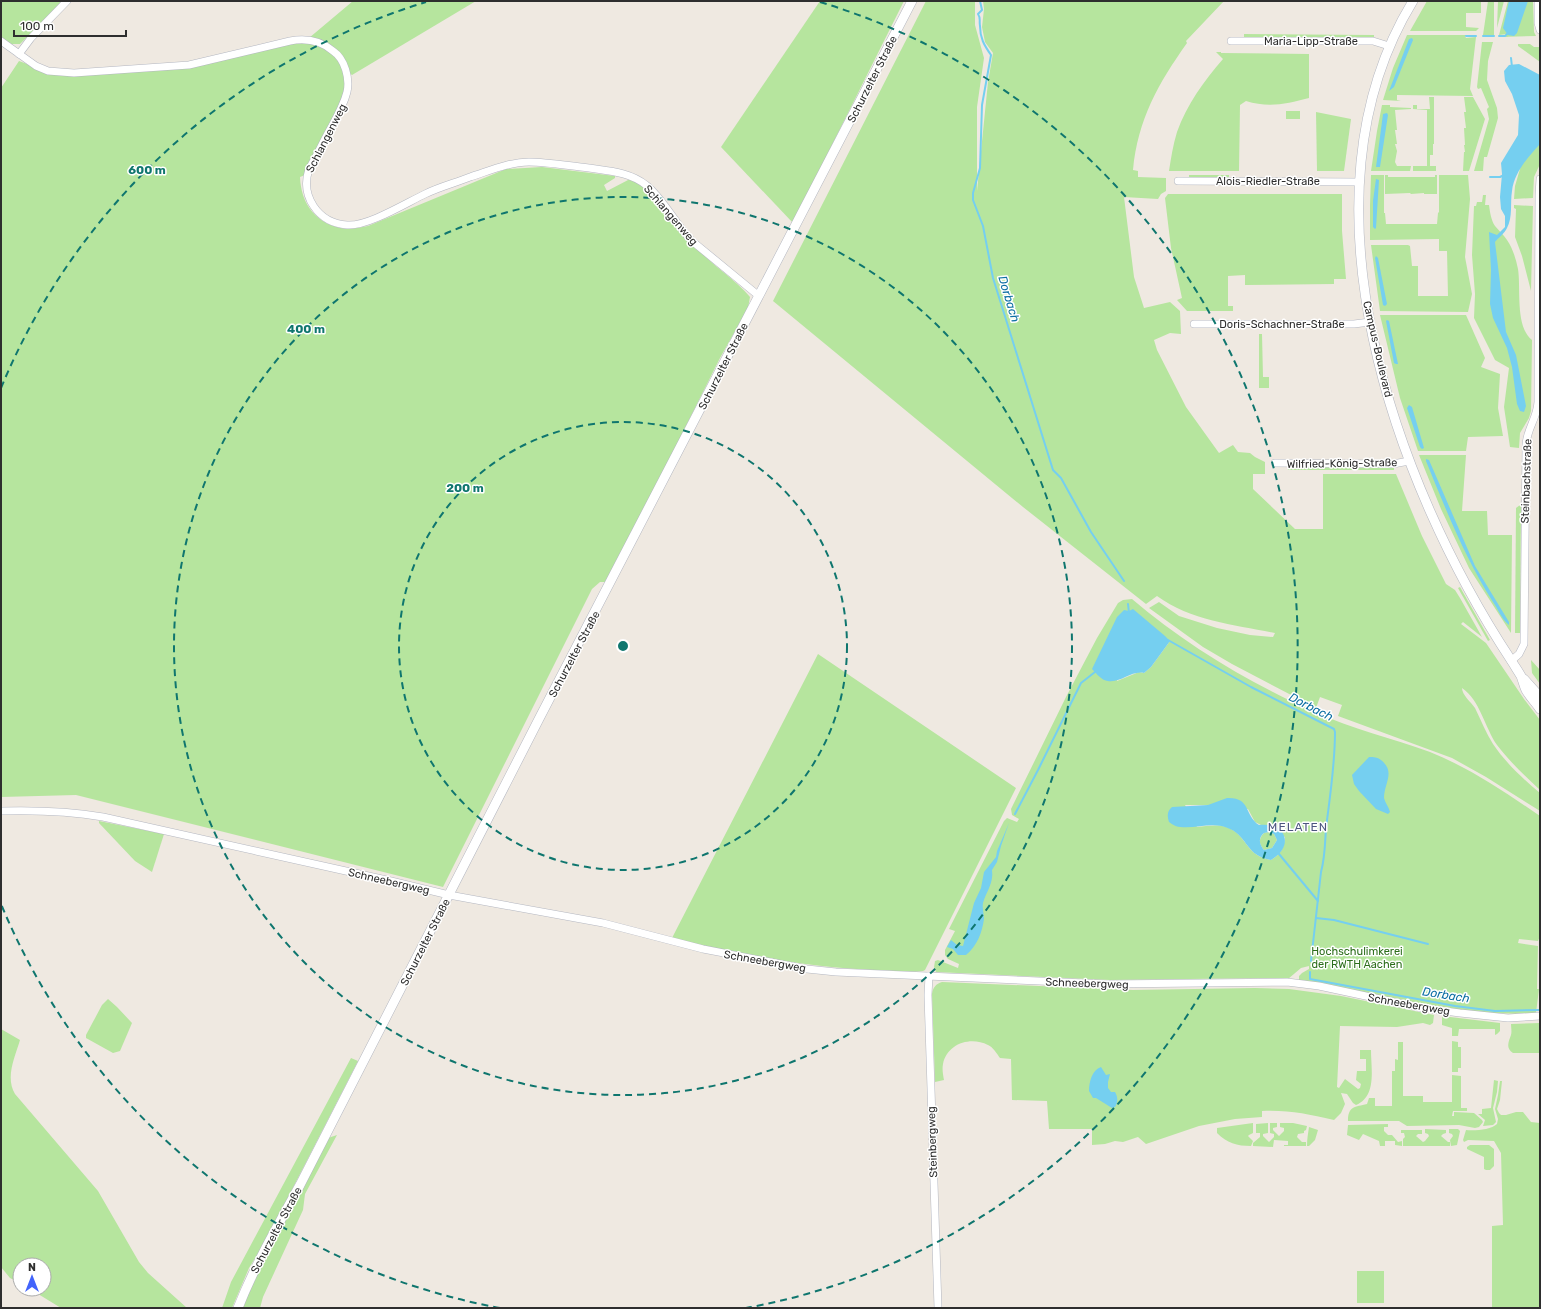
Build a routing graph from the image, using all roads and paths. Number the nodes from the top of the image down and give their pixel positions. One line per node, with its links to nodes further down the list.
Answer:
1 (67, 1): 9 (street)
2 (912, 1): 13 (street, Schurzelter Straße)
3 (1413, 1): 8 (street, Campus-Boulevard)
4 (1538, 1): 5 (street)
5 (1540, 30)
6 (1, 41): 9 (street, Schlangenweg)
7 (1232, 41): 8 (street, Maria-Lipp-Straße)
8 (1389, 46): 12 (street, Campus-Boulevard)
9 (19, 54): 13 (street, Schlangenweg)
10 (1540, 179): 18 (street, Steinbachstraße)
11 (1178, 181): 12 (street, Alois-Riedler-Straße)
12 (1359, 182): 14 (street, Campus-Boulevard)
13 (759, 296): 23 (street, Schurzelter Straße)
14 (1370, 322): 15 (street, Doris-Schachner-Straße); 16 (street, Campus-Boulevard)
15 (1194, 324)
16 (1409, 461): 17 (street, Wilfried-König-Straße); 18 (street, Campus-Boulevard)
17 (1275, 463)
18 (1511, 661): 19 (street, Campus-Boulevard)
19 (1521, 676): 20 (street, Campus-Boulevard); 21 (street, Campus-Boulevard)
20 (1540, 697)
21 (1540, 709)
22 (1, 811): 23 (street, Schneebergweg)
23 (449, 895): 24 (street, Schneebergweg); 26 (street, Schurzelter Straße)
24 (929, 976): 25 (street, Schneebergweg); 27 (street, Steinbergweg)
25 (1540, 1016)
26 (238, 1308)
27 (938, 1308)

